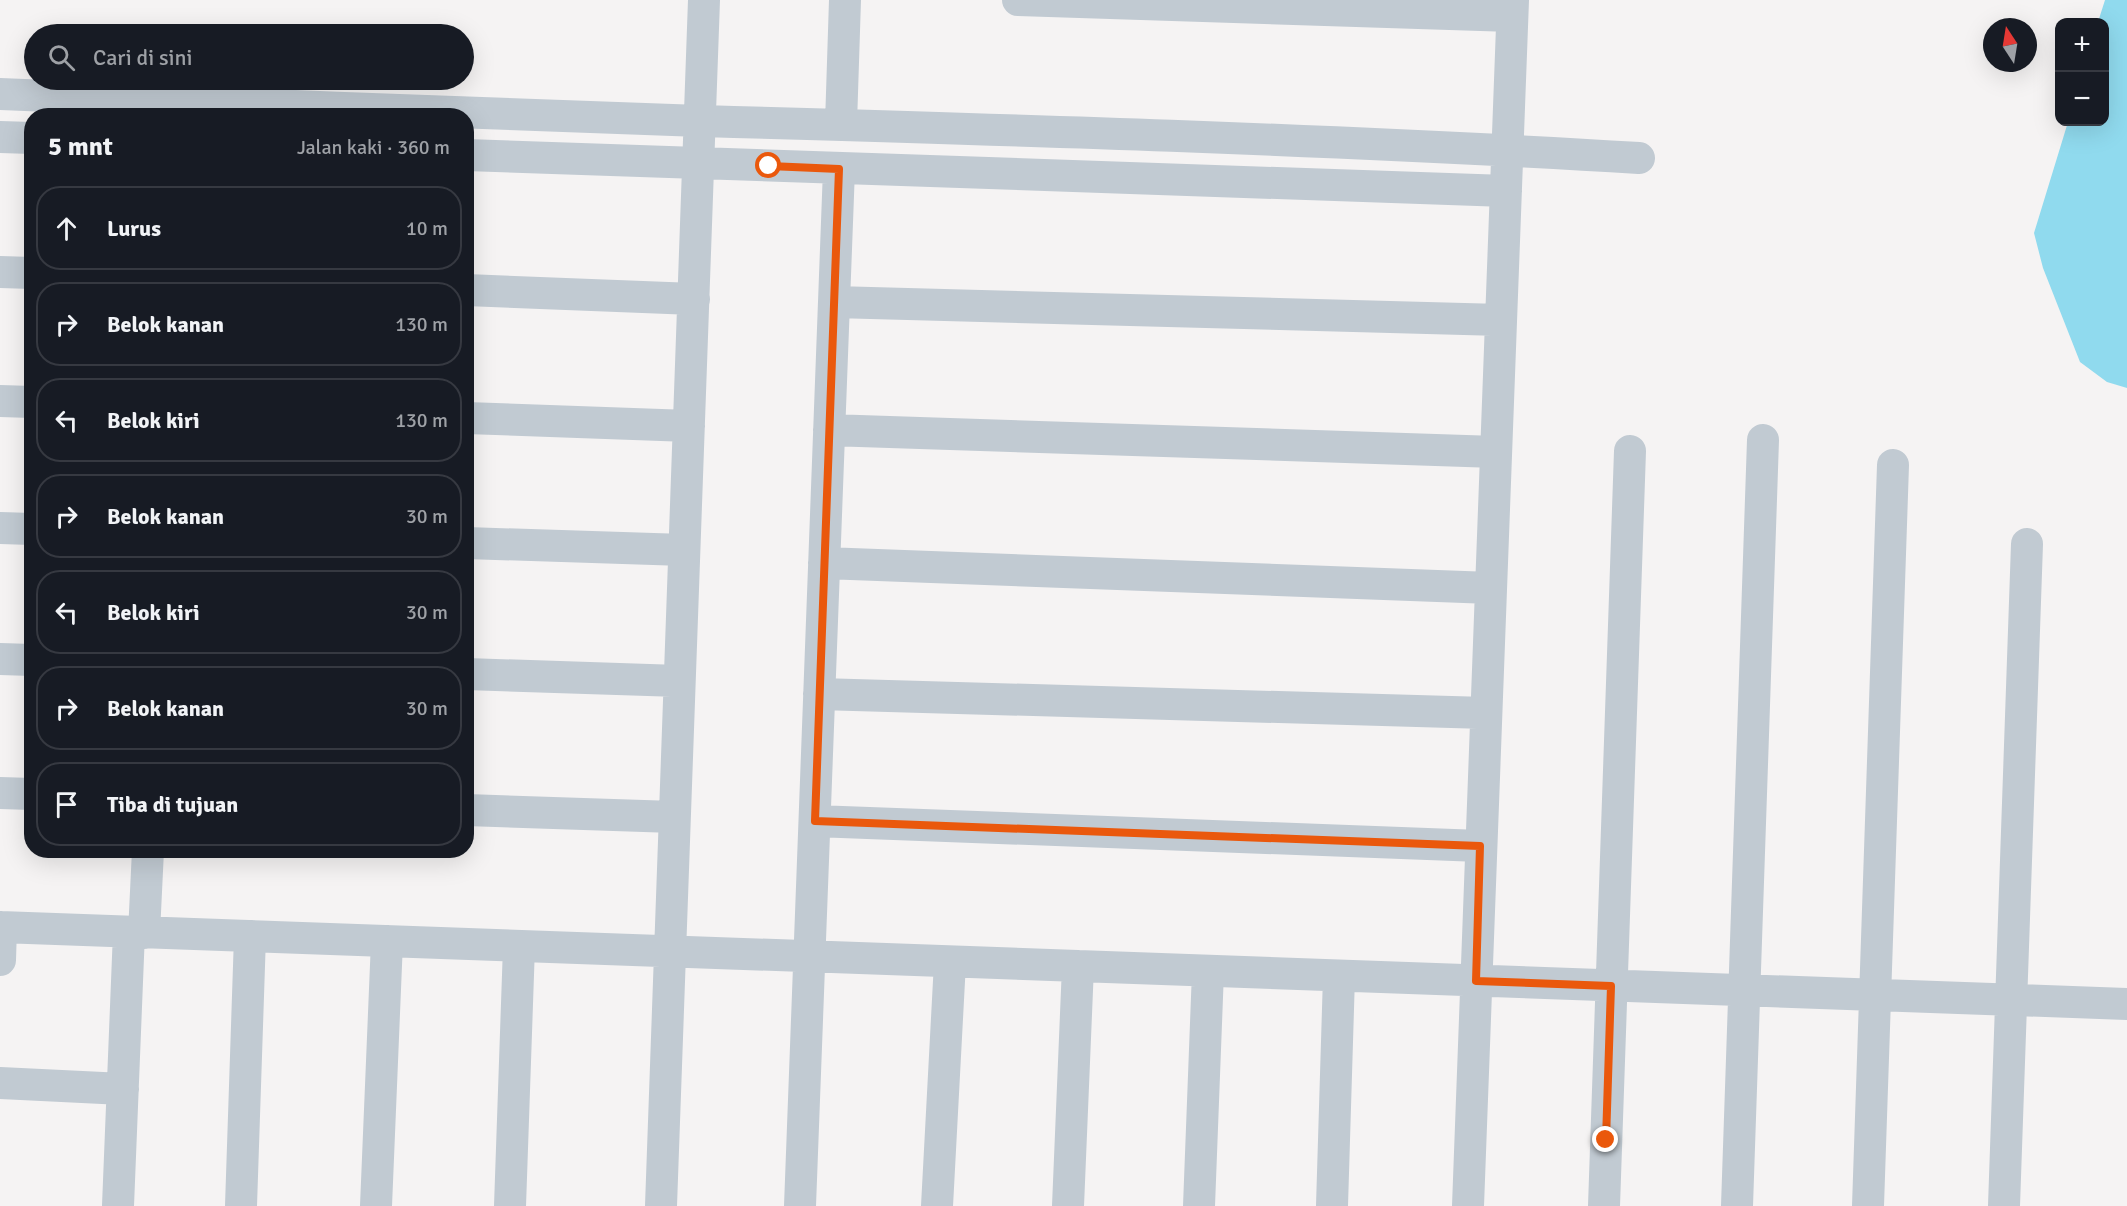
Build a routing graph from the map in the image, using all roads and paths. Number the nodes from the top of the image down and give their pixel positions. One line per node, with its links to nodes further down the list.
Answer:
1 (704, 0): 8 (street)
2 (845, 0): 9 (street)
3 (1018, 0): 4 (street)
4 (1513, 8): 12 (street)
5 (0, 94): 6 (street)
6 (362, 108)
7 (474, 112): 8 (street)
8 (699, 121): 9 (street); 15 (street)
9 (841, 124): 12 (street)
10 (0, 137): 11 (street)
11 (24, 138)
12 (1508, 150): 14 (street); 17 (street)
13 (474, 155): 15 (street)
14 (1640, 158)
15 (698, 164): 16 (street); 21 (street)
16 (839, 169): 17 (street); 22 (street)
17 (1506, 190): 23 (street)
18 (0, 272): 19 (street)
19 (24, 273)
20 (474, 290): 21 (street)
21 (693, 299): 27 (street)
22 (834, 302): 23 (street); 28 (street)
23 (1501, 320): 31 (street)
24 (0, 401): 25 (street)
25 (24, 402)
26 (474, 418): 27 (street)
27 (689, 426): 37 (street)
28 (829, 430): 31 (street); 38 (street)
29 (1763, 440): 67 (street)
30 (1630, 451): 66 (street)
31 (1496, 452): 39 (street)
32 (1893, 465): 68 (street)
33 (0, 528): 34 (street)
34 (24, 529)
35 (474, 543): 37 (street)
36 (2026, 544): 69 (street)
37 (684, 550): 43 (street)
38 (824, 563): 39 (street); 44 (street)
39 (1491, 588): 45 (street)
40 (0, 659): 41 (street)
41 (24, 660)
42 (474, 674): 43 (street)
43 (678, 681): 49 (street)
44 (819, 694): 45 (street); 50 (street)
45 (1486, 714): 51 (street)
46 (0, 793): 47 (street)
47 (24, 794)
48 (474, 810): 49 (street)
49 (674, 817): 58 (street)
50 (815, 821): 51 (street); 59 (street)
51 (1480, 846): 65 (street)
52 (147, 858): 54 (street)
53 (1, 927): 54 (street); 60 (street)
54 (137, 932): 55 (street); 72 (street)
55 (250, 936): 56 (street); 74 (street)
56 (387, 941): 57 (street); 75 (street)
57 (519, 946): 58 (street); 76 (street)
58 (670, 951): 59 (street); 77 (street)
59 (809, 956): 61 (street); 78 (street)
60 (0, 960)
61 (950, 962): 62 (street); 79 (street)
62 (1078, 966): 63 (street); 80 (street)
63 (1208, 971): 64 (street); 81 (street)
64 (1339, 976): 65 (street); 82 (street)
65 (1476, 981): 66 (street); 83 (street)
66 (1611, 986): 67 (street); 84 (street)
67 (1745, 990): 68 (street); 85 (street)
68 (1875, 995): 69 (street); 86 (street)
69 (2011, 1000): 70 (street); 87 (street)
70 (2127, 1004)
71 (0, 1083): 72 (street)
72 (123, 1089): 73 (street)
73 (118, 1206)
74 (241, 1206)
75 (376, 1206)
76 (510, 1206)
77 (661, 1206)
78 (800, 1206)
79 (937, 1206)
80 (1068, 1206)
81 (1199, 1206)
82 (1332, 1206)
83 (1468, 1206)
84 (1604, 1206)
85 (1737, 1206)
86 (1868, 1206)
87 (2004, 1206)

